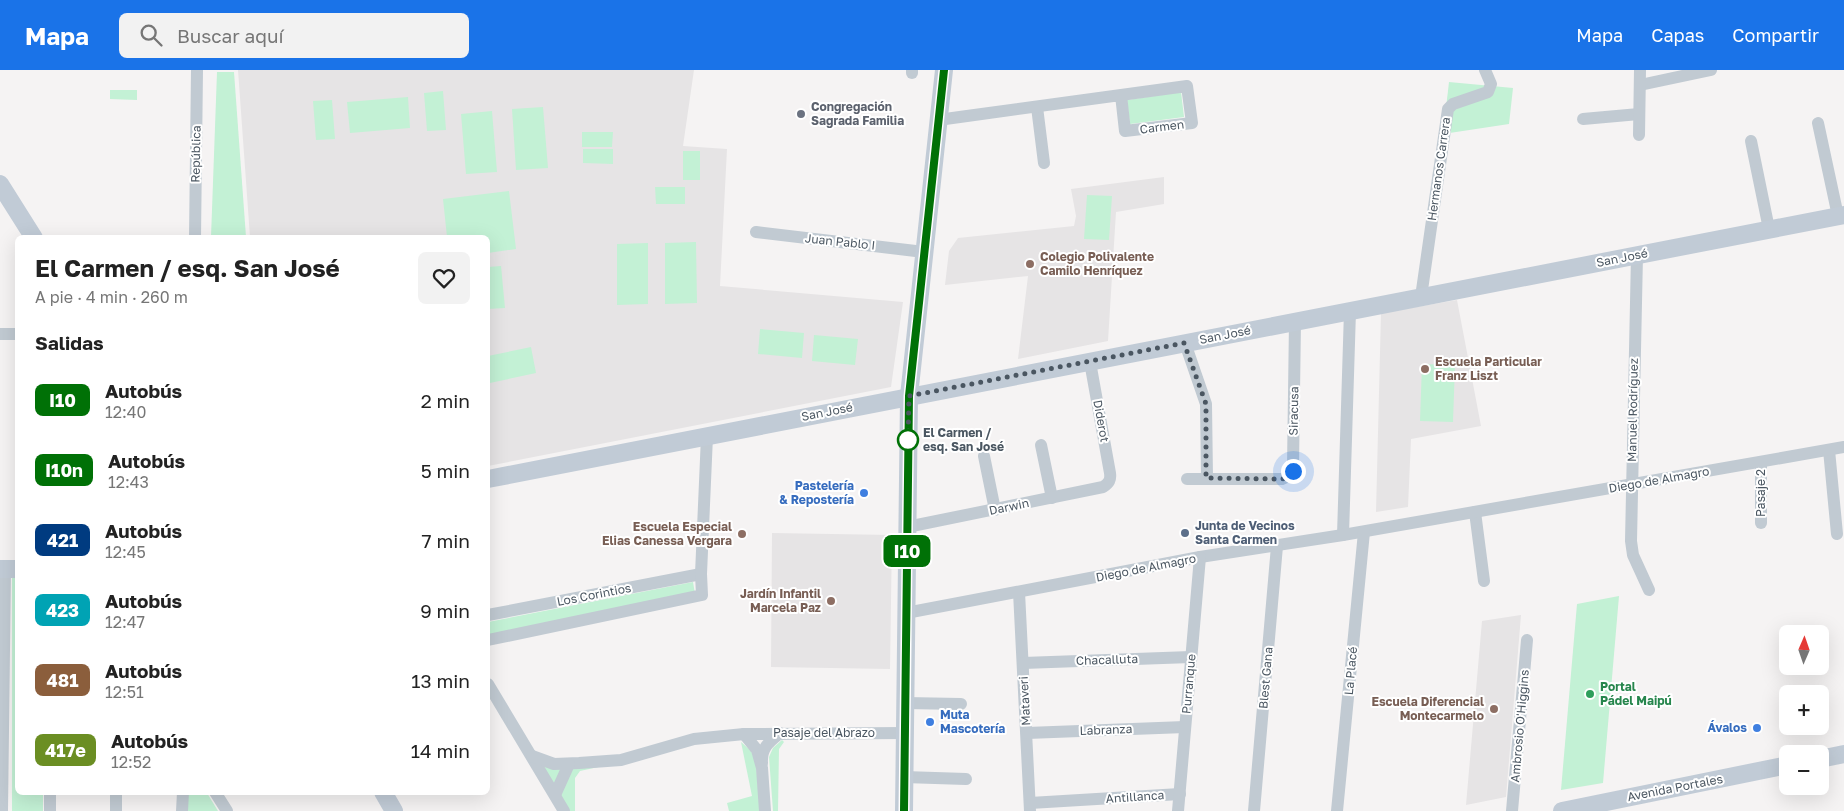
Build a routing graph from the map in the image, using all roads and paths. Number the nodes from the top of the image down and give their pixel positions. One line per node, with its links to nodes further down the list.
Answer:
1 (197, 70): 21 (street, República)
2 (944, 70): 11 (street)
3 (1485, 70): 24 (street, Hermanos Carrera)
4 (1640, 70): 6 (street)
5 (1711, 70): 6 (street)
6 (1640, 85): 9 (street)
7 (1121, 95): 7 (street, Carmen); 8 (street, Carmen)
8 (1037, 106): 11 (street, Carmen); 15 (street)
9 (1639, 114): 10 (street); 13 (street)
10 (1583, 119)
11 (938, 120): 22 (street)
12 (1818, 123): 17 (street)
13 (1639, 135)
14 (1751, 141): 18 (street)
15 (1044, 163)
16 (0, 184): 20 (street)
17 (1841, 215): 18 (street, San José)
18 (1769, 229): 23 (street, San José)
19 (756, 232): 22 (street, Juan Pablo I)
20 (32, 235)
21 (195, 235)
22 (924, 252): 31 (street)
23 (1637, 255): 24 (street, San José); 42 (street, Manuel Rodríguez)
24 (1421, 297): 25 (street, San José)
25 (1350, 311): 26 (street, San José); 50 (street)
26 (1295, 321): 29 (street, San José); 38 (street, Siracusa)
27 (0, 334): 28 (street)
28 (15, 334)
29 (1184, 343): 30 (street, San José); 38 (street)
30 (1090, 362): 31 (street, San José); 41 (street, Diderot)
31 (909, 396): 32 (street, San José); 47 (street)
32 (707, 436): 40 (street, San José); 54 (street)
33 (1041, 445): 43 (street)
34 (1844, 447): 35 (street, Diego de Almagro)
35 (1829, 450): 37 (street, Diego de Almagro); 49 (street)
36 (984, 456): 44 (street)
37 (1761, 462): 42 (street, Diego de Almagro); 46 (street, Pasaje 2)
38 (1206, 478): 39 (street, Siracusa)
39 (1187, 479)
40 (490, 480)
41 (1109, 481): 43 (street, Darwin)
42 (1631, 485): 45 (street, Diego de Almagro); 56 (street, Manuel Rodríguez)
43 (1052, 498): 44 (street, Darwin)
44 (995, 510): 47 (street, Darwin)
45 (1475, 512): 48 (street, Diego de Almagro); 55 (street)
46 (1761, 523)
47 (907, 527): 58 (street)
48 (1364, 532): 50 (street, Diego de Almagro); 102 (street, La Placé)
49 (1837, 534)
50 (1343, 535): 51 (street, Diego de Almagro)
51 (1277, 546): 52 (street, Diego de Almagro); 101 (street, Blest Gana)
52 (1200, 557): 57 (street, Diego de Almagro); 62 (street, Purranque)
53 (8, 569): 64 (street)
54 (701, 574): 59 (street, Los Corintios); 60 (street)
55 (1484, 581)
56 (1649, 590)
57 (1019, 592): 58 (street, Diego de Almagro); 63 (street, Mataveri)
58 (906, 613): 66 (street)
59 (490, 615)
60 (490, 640)
61 (1527, 640): 103 (street, Ambrosio O'Higgins)
62 (1191, 657): 63 (street, Chacalluta); 68 (street, Purranque)
63 (1023, 663): 71 (street, Mataveri)
64 (2, 672): 81 (street)
65 (490, 687): 74 (street)
66 (905, 703): 67 (street); 70 (street)
67 (961, 704)
68 (1185, 727): 71 (street, Labranza); 82 (street, Purranque)
69 (780, 733): 70 (street, Pasaje del Abrazo); 72 (street, Pasaje del Abrazo); 78 (street)
70 (905, 733): 79 (street)
71 (1027, 733): 90 (street, Mataveri)
72 (744, 734): 76 (street, Pasaje del Abrazo); 78 (street)
73 (1844, 754): 75 (street)
74 (532, 756): 76 (street, Pasaje del Abrazo); 88 (street)
75 (1829, 757)
76 (569, 764): 88 (street)
77 (1779, 767): 89 (street, Avenida Portales)
78 (762, 768): 98 (street)
79 (904, 777): 80 (street); 99 (street)
80 (966, 779)
81 (1, 780): 91 (street)
82 (1180, 794): 90 (street, Antillanca); 100 (street, Purranque)
83 (50, 795): 92 (street)
84 (116, 795): 93 (street)
85 (183, 795): 94 (street)
86 (218, 795): 95 (street)
87 (385, 795): 96 (street)
88 (555, 795): 97 (street)
89 (1621, 805): 104 (street, Avenida Portales)
90 (1030, 807)
91 (2, 811)
92 (50, 811)
93 (116, 811)
94 (182, 811)
95 (227, 811)
96 (394, 811)
97 (564, 811)
98 (765, 811)
99 (904, 811)
100 (1178, 811)
101 (1254, 811)
102 (1338, 811)
103 (1512, 811)
104 (1562, 811)

